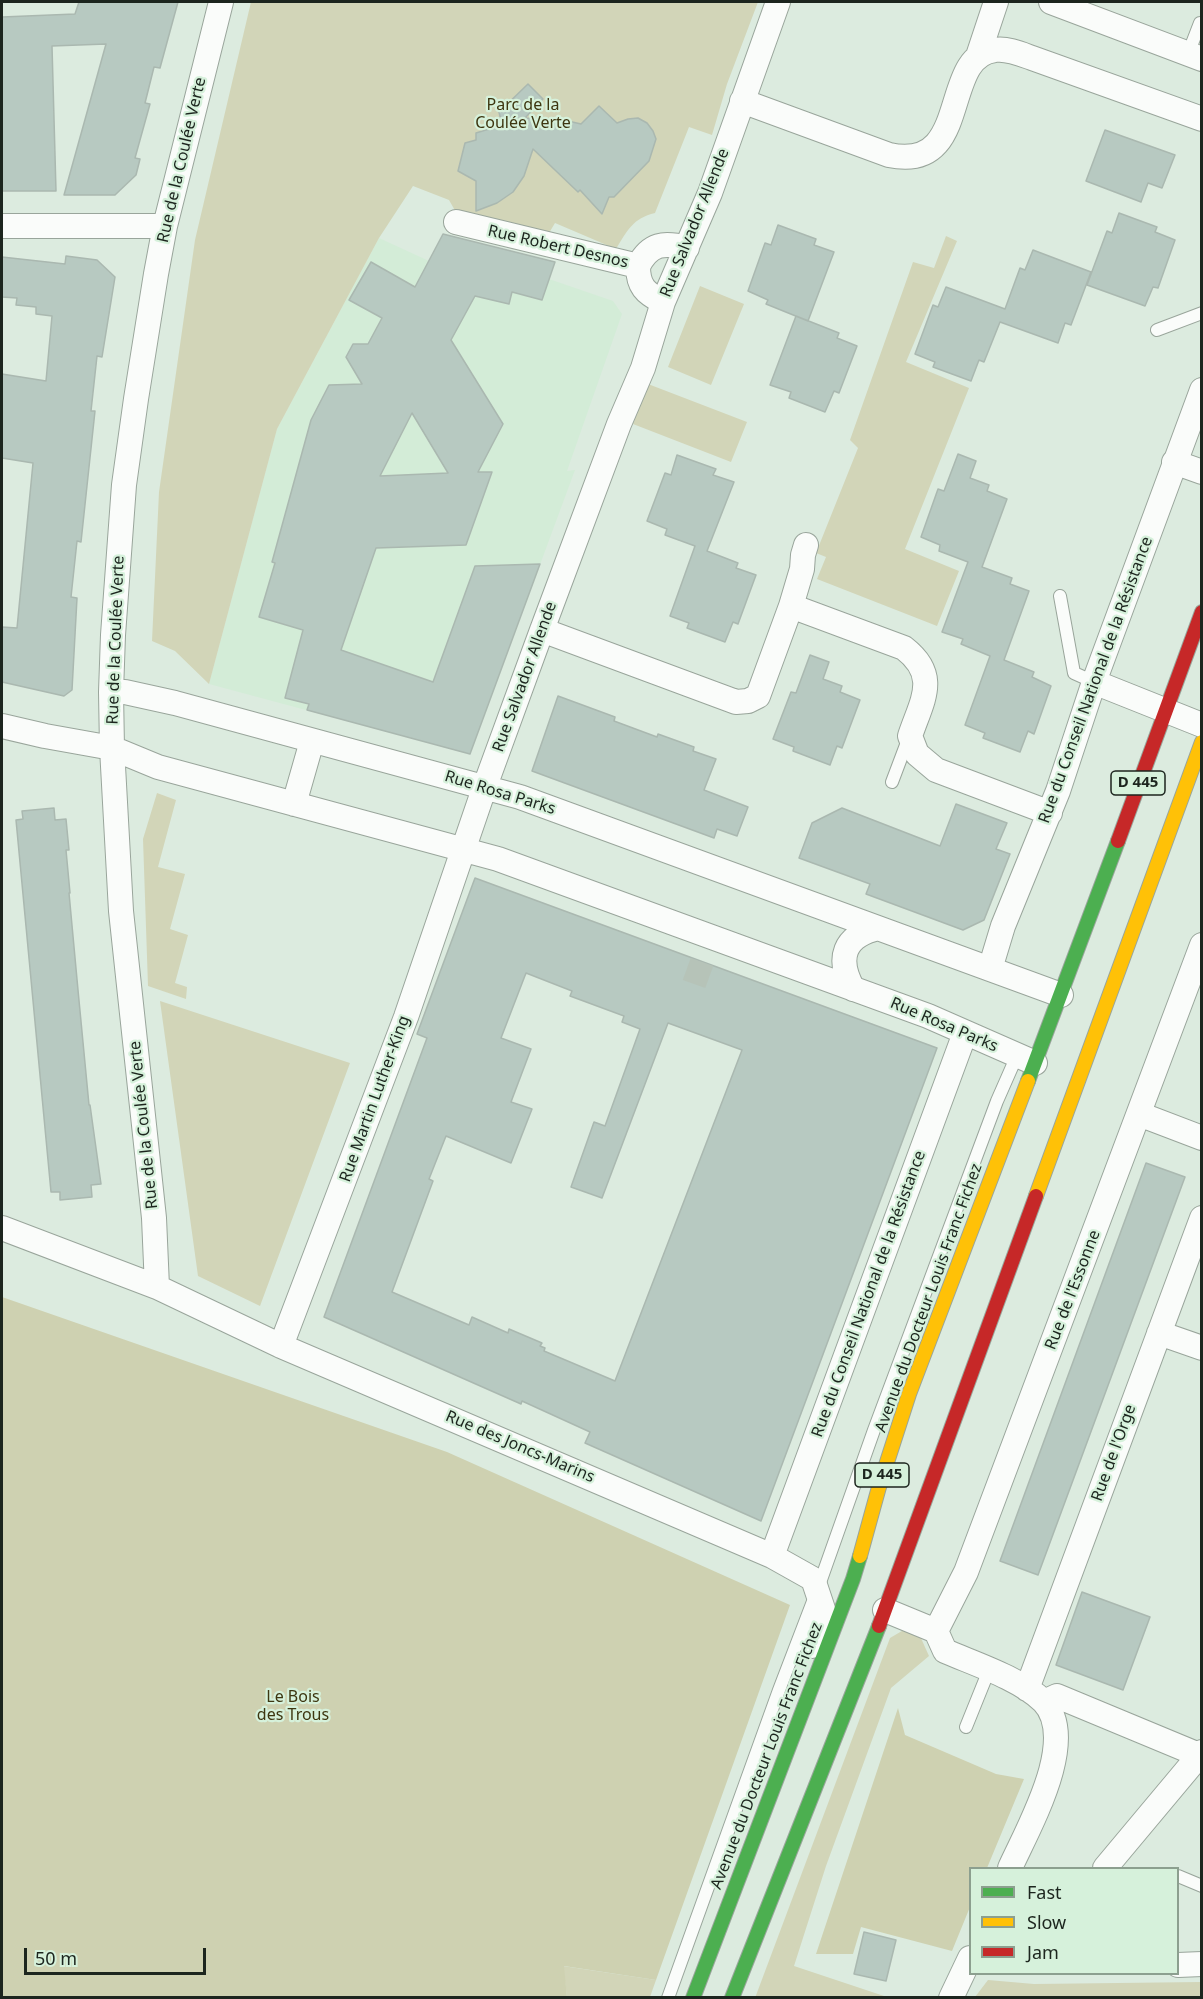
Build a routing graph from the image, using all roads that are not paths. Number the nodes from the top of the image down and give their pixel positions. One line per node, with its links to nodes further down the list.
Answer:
1 (221, 2): 12 (street, Rue de la Coulée Verte)
2 (778, 2): 8 (street, Rue Salvador Allende)
3 (996, 2): 6 (street)
4 (1051, 2): 7 (street)
5 (1200, 23): 7 (lane)
6 (978, 56): 8 (street); 9 (street)
7 (1195, 56)
8 (742, 101): 13 (street, Rue Salvador Allende)
9 (1202, 119)
10 (456, 222): 14 (street, Rue Robert Desnos)
11 (2, 226): 12 (street)
12 (165, 226): 27 (street, Rue de la Coulée Verte)
13 (687, 248): 14 (street, Rue Robert Desnos); 15 (street, Rue Salvador Allende)
14 (639, 266): 15 (street)
15 (663, 302): 25 (street, Rue Salvador Allende)
16 (1202, 313): 17 (lane)
17 (1156, 330)
18 (1202, 390): 19 (street, Rue du Conseil National de la Résistance)
19 (1174, 462): 20 (street); 26 (street, Rue du Conseil National de la Résistance)
20 (1202, 472)
21 (806, 545): 23 (street)
22 (1060, 596): 26 (lane)
23 (791, 606): 25 (street); 31 (street)
24 (1202, 612): 28 (main road, Avenue du Docteur Louis Franc Fichez / D 445)
25 (542, 630): 36 (street, Rue Salvador Allende)
26 (1094, 682): 28 (street); 38 (street, Rue du Conseil National de la Résistance)
27 (111, 692): 32 (street, Rue Rosa Parks); 34 (street, Rue de la Coulée Verte)
28 (1164, 711): 29 (street); 44 (main road, Avenue du Docteur Louis Franc Fichez / D 445)
29 (1202, 725)
30 (2, 726): 34 (street, Rue Rosa Parks)
31 (910, 736): 35 (lane); 38 (street)
32 (312, 741): 36 (street, Rue Rosa Parks); 37 (street)
33 (1202, 742): 45 (main road, D 445)
34 (112, 748): 37 (street, Rue Rosa Parks); 54 (street, Rue de la Coulée Verte)
35 (892, 782)
36 (485, 786): 39 (street, Rue Salvador Allende); 40 (street, Rue Rosa Parks)
37 (294, 804): 39 (street, Rue Rosa Parks)
38 (1050, 813): 42 (street, Rue du Conseil National de la Résistance)
39 (464, 850): 43 (street, Rue Rosa Parks); 57 (street, Rue Martin Luther-King)
40 (878, 928): 42 (street, Rue Rosa Parks); 43 (street)
41 (1202, 945): 49 (street, Rue de l'Essonne)
42 (990, 969): 44 (street, Rue Rosa Parks)
43 (852, 989): 47 (street, Rue Rosa Parks)
44 (1066, 998): 48 (main road, Avenue du Docteur Louis Franc Fichez / D 445); 48 (lane)
45 (1106, 1004): 46 (main road); 56 (main road, D 445)
46 (1090, 1012)
47 (965, 1033): 48 (street, Rue Rosa Parks); 59 (street, Rue du Conseil National de la Résistance)
48 (1033, 1050): 60 (lane); 67 (main road, Avenue du Docteur Louis Franc Fichez / D 445)
49 (1139, 1114): 50 (street); 62 (street, Rue de l'Essonne)
50 (1202, 1138)
51 (1202, 1218): 55 (street, Rue de l'Orge)
52 (2, 1228): 54 (street, Rue des Joncs-Marins)
53 (1000, 1255): 56 (main road)
54 (157, 1287): 57 (street, Rue des Joncs-Marins)
55 (1159, 1333): 58 (street); 64 (street, Rue de l'Orge)
56 (984, 1340): 61 (main road, D 445)
57 (281, 1346): 59 (street, Rue des Joncs-Marins)
58 (1202, 1348)
59 (772, 1556): 60 (street, Rue des Joncs-Marins)
60 (818, 1591): 67 (street); 75 (lane)
61 (885, 1610): 62 (street); 77 (main road, D 445)
62 (936, 1631): 63 (street)
63 (989, 1670): 64 (street); 65 (lane)
64 (1035, 1696): 66 (street); 68 (street)
65 (966, 1727)
66 (1200, 1754): 69 (street)
67 (764, 1811): 76 (main road, Avenue du Docteur Louis Franc Fichez / D 445)
68 (1011, 1867)
69 (1107, 1867)
70 (1179, 1876): 71 (lane)
71 (1202, 1886)
72 (969, 1960): 78 (street)
73 (1202, 1964): 74 (street)
74 (1179, 1965)
75 (668, 1998)
76 (693, 1998)
77 (732, 1998)
78 (951, 1998)

